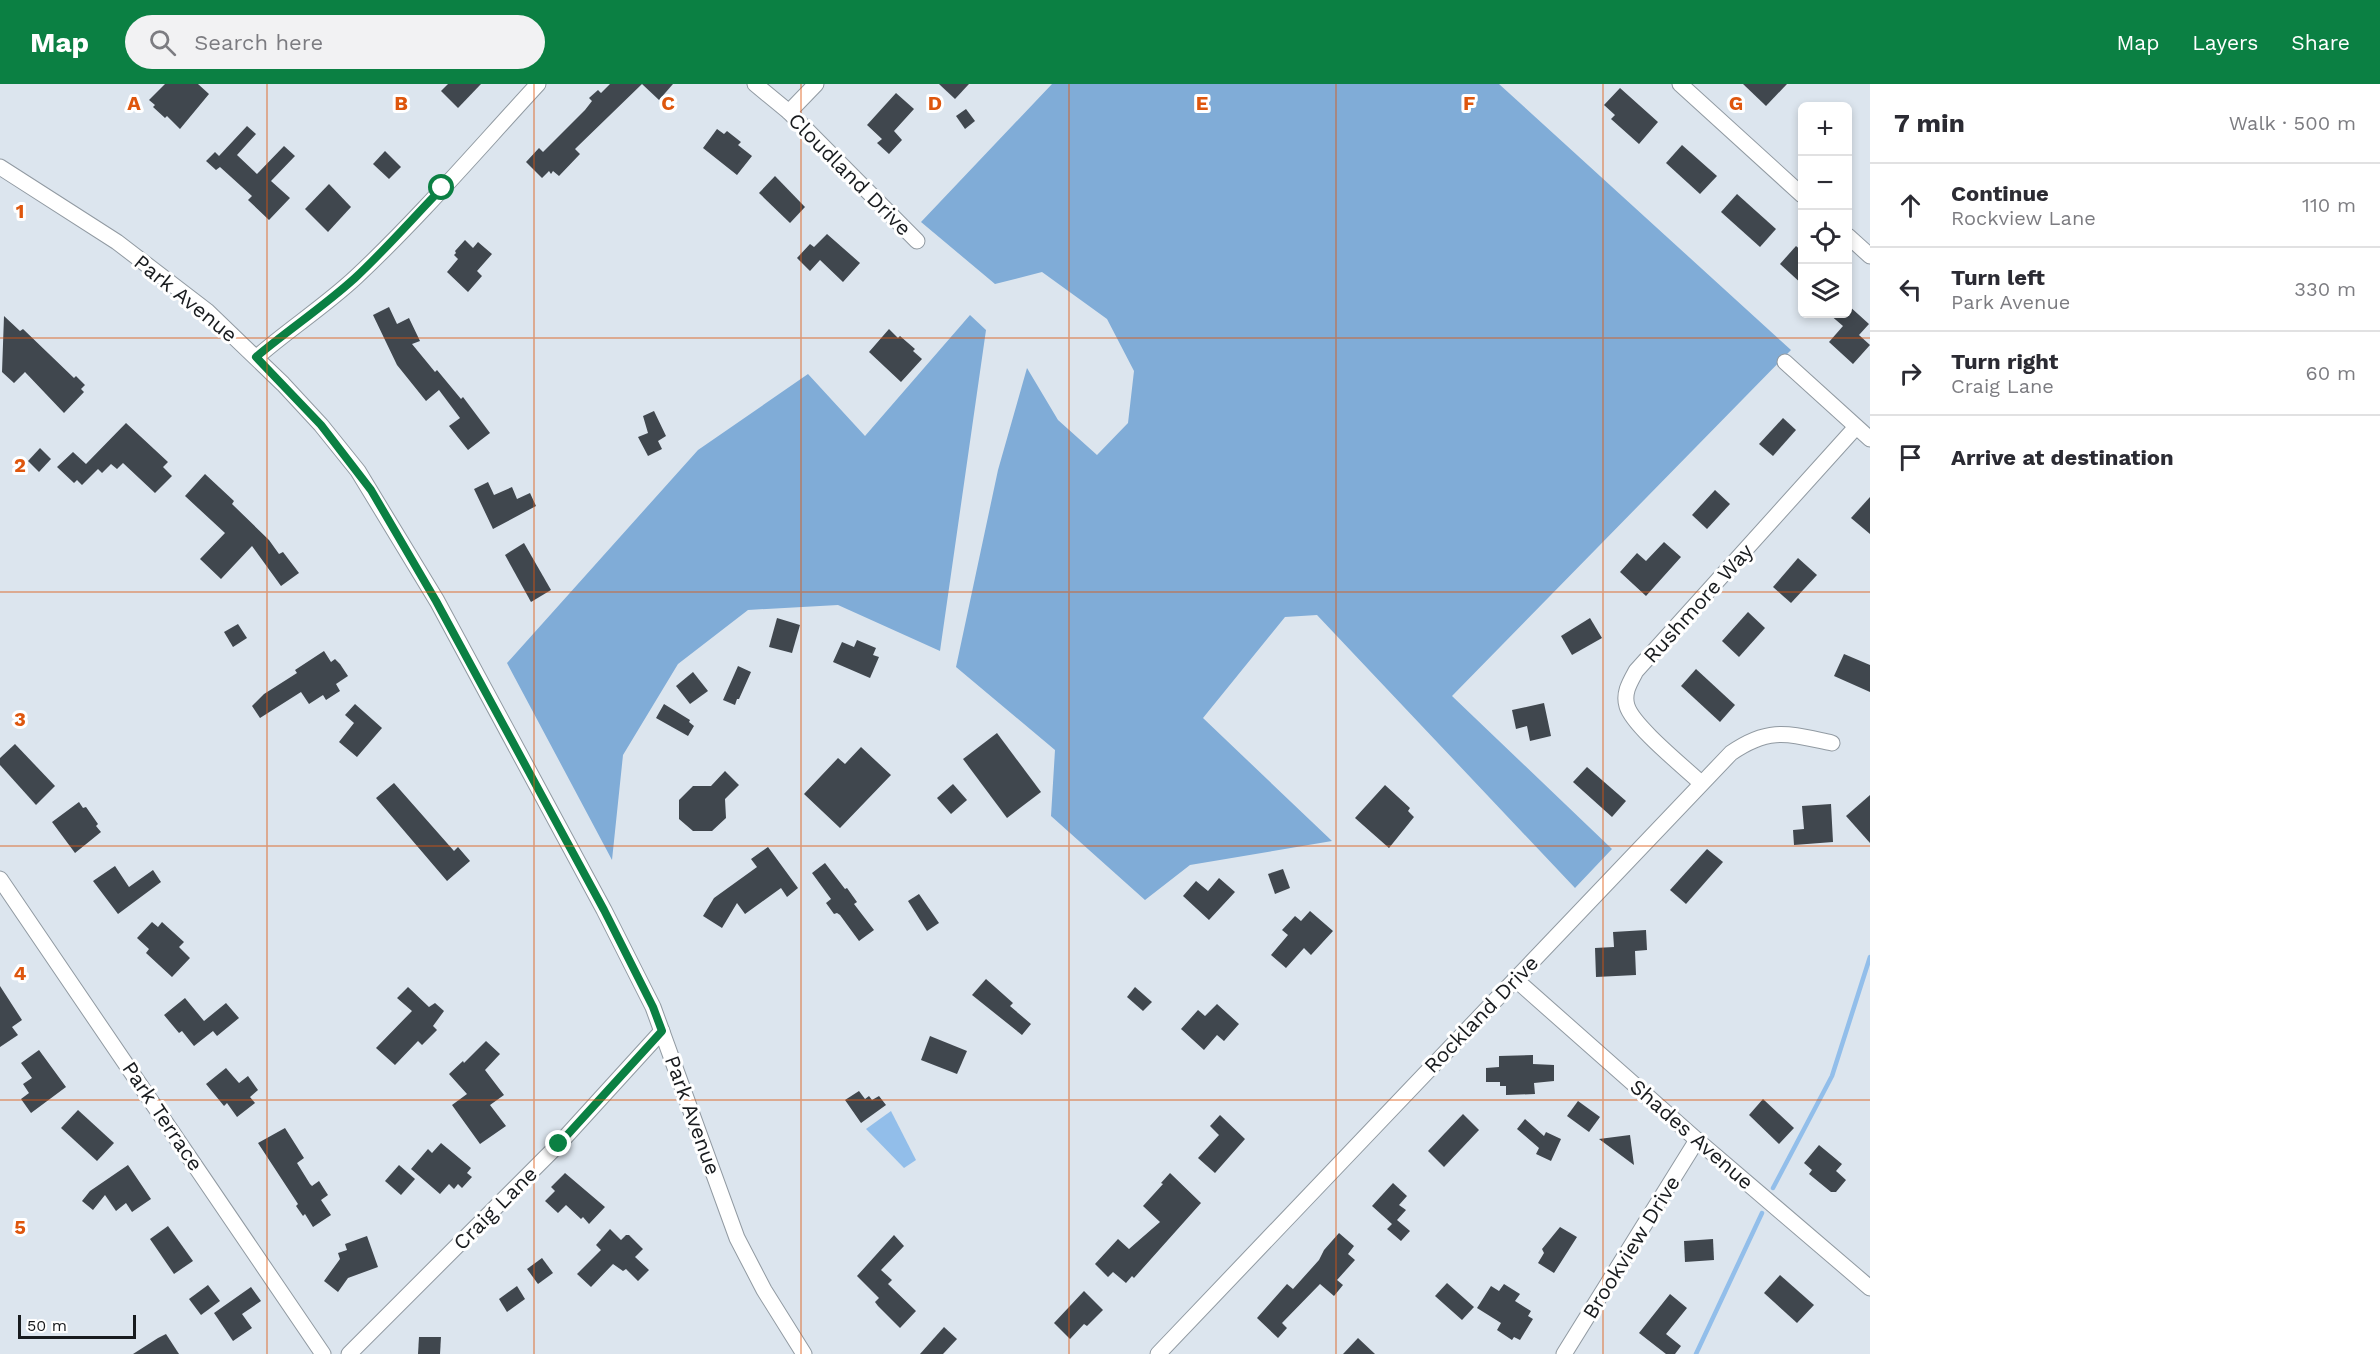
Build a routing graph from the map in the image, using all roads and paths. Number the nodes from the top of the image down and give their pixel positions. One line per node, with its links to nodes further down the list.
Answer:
1 (537, 84): 11 (street)
2 (755, 84): 5 (street, Cloudland Drive)
3 (816, 84): 5 (street)
4 (1680, 84): 7 (street)
5 (789, 112): 9 (street, Cloudland Drive)
6 (0, 167): 11 (street, Park Avenue)
7 (1798, 190)
8 (1852, 240): 10 (street)
9 (917, 241)
10 (1870, 256)
11 (256, 357): 19 (street, Park Avenue)
12 (1785, 362): 13 (street)
13 (1856, 427): 14 (street); 16 (street, Rushmore Way)
14 (1870, 439)
15 (1832, 744): 16 (street, Rockland Drive)
16 (1701, 783): 18 (street, Rockland Drive)
17 (0, 879): 22 (street, Park Terrace)
18 (1515, 979): 20 (street, Shades Avenue); 25 (street, Rockland Drive)
19 (662, 1031): 23 (street, Craig Lane); 24 (street, Park Avenue)
20 (1697, 1140): 21 (street, Shades Avenue); 26 (street, Brookview Drive)
21 (1870, 1288)
22 (323, 1354)
23 (349, 1354)
24 (804, 1354)
25 (1158, 1354)
26 (1564, 1354)

